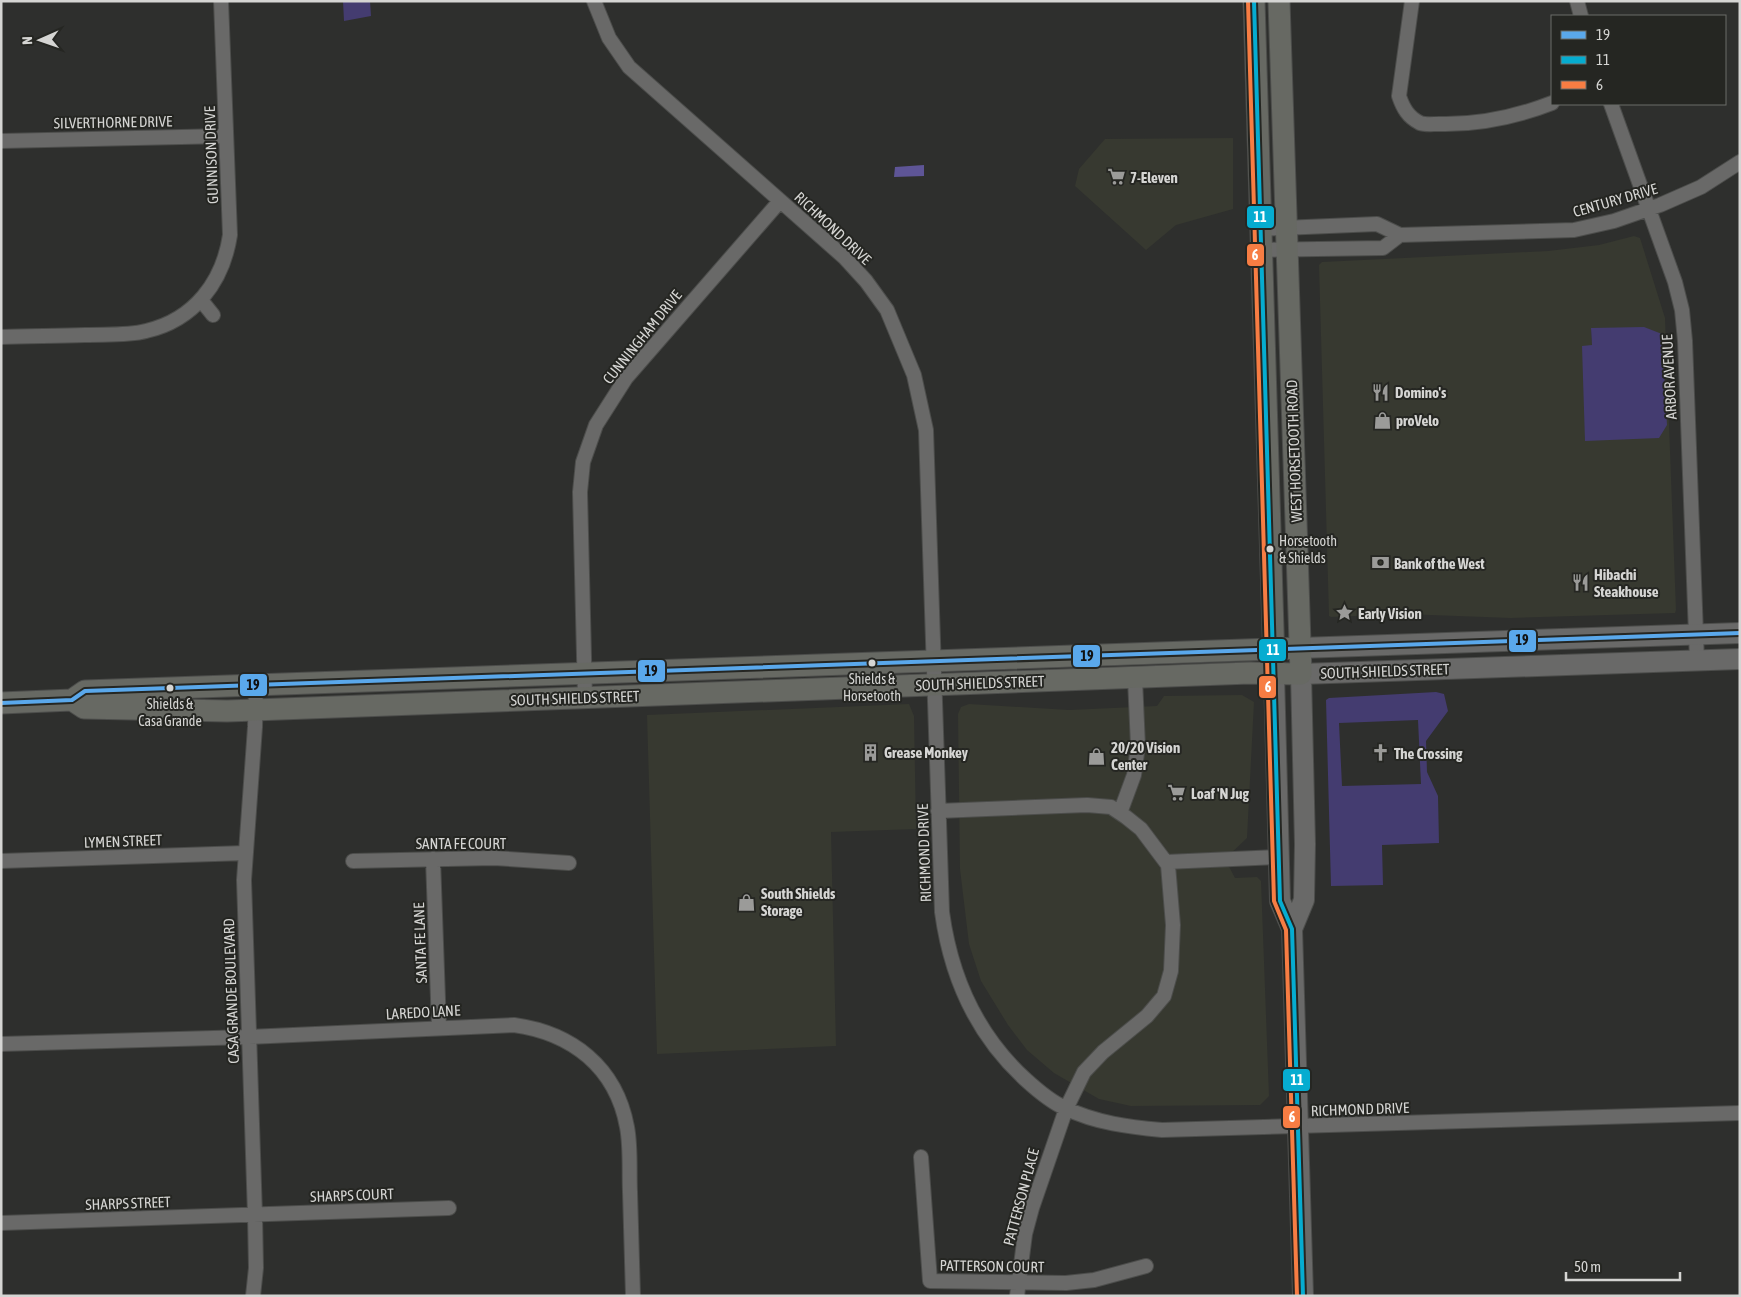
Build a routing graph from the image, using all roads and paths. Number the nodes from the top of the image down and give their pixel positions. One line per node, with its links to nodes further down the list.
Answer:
1 (221, 1): 10 (street, GUNNISON DRIVE)
2 (594, 1): 13 (street, RICHMOND DRIVE)
3 (1254, 1): 16 (main road, WEST HORSETOOTH ROAD)
4 (1280, 1): 15 (main road, WEST HORSETOOTH ROAD)
5 (1412, 1): 8 (street)
6 (1577, 1): 7 (street)
7 (1581, 15)
8 (1551, 103)
9 (1611, 105): 14 (street, ARBOR AVENUE)
10 (226, 136): 11 (street, SILVERTHORNE DRIVE); 20 (street, GUNNISON DRIVE)
11 (1, 141)
12 (1740, 162): 14 (street, CENTURY DRIVE)
13 (780, 200): 29 (street, RICHMOND DRIVE); 30 (street, CUNNINGHAM DRIVE)
14 (1649, 210): 17 (street, CENTURY DRIVE); 24 (street, ARBOR AVENUE)
15 (1286, 228): 16 (street, CENTURY DRIVE); 17 (street, CENTURY DRIVE); 19 (main road, WEST HORSETOOTH ROAD)
16 (1260, 229): 18 (main road, WEST HORSETOOTH ROAD)
17 (1400, 235): 19 (street)
18 (1261, 250): 19 (street); 26 (main road, WEST HORSETOOTH ROAD)
19 (1288, 250): 25 (main road, WEST HORSETOOTH ROAD)
20 (200, 300): 21 (street); 22 (street, GUNNISON DRIVE)
21 (214, 315)
22 (1, 337)
23 (1740, 632): 24 (main road, SOUTH SHIELDS STREET)
24 (1695, 634): 25 (main road, SOUTH SHIELDS STREET); 28 (street, ARBOR AVENUE)
25 (1300, 648): 26 (main road, SOUTH SHIELDS STREET); 32 (main road, WEST HORSETOOTH ROAD)
26 (1273, 649): 29 (main road, SOUTH SHIELDS STREET); 31 (main road, WEST HORSETOOTH ROAD)
27 (1740, 659): 28 (main road, SOUTH SHIELDS STREET)
28 (1697, 660): 32 (main road, SOUTH SHIELDS STREET)
29 (934, 661): 30 (main road, SOUTH SHIELDS STREET); 35 (street, RICHMOND DRIVE)
30 (585, 674): 34 (main road, SOUTH SHIELDS STREET); 36 (street, CUNNINGHAM DRIVE)
31 (1274, 674): 32 (main road, SOUTH SHIELDS STREET); 33 (main road, SOUTH SHIELDS STREET); 43 (main road, WEST HORSETOOTH ROAD)
32 (1300, 674): 49 (main road, WEST HORSETOOTH ROAD)
33 (1135, 679): 35 (main road, SOUTH SHIELDS STREET); 41 (street)
34 (256, 684): 37 (main road, SOUTH SHIELDS STREET); 39 (street, CASA GRANDE BOULEVARD)
35 (934, 684): 36 (main road, SOUTH SHIELDS STREET); 40 (street, RICHMOND DRIVE)
36 (585, 697): 39 (main road, SOUTH SHIELDS STREET)
37 (72, 700): 38 (main road, SOUTH SHIELDS STREET); 39 (main road, SOUTH SHIELDS STREET)
38 (1, 703)
39 (256, 710): 42 (street, CASA GRANDE BOULEVARD)
40 (938, 811): 41 (street); 53 (street, RICHMOND DRIVE)
41 (1120, 813): 47 (street)
42 (245, 853): 45 (street, LYMEN STREET); 51 (street, CASA GRANDE BOULEVARD)
43 (1280, 857): 47 (street); 49 (main road, WEST HORSETOOTH ROAD)
44 (433, 859): 46 (street, SANTA FE COURT); 48 (street, SANTA FE COURT); 50 (street, SANTA FE LANE)
45 (1, 861)
46 (353, 861)
47 (1166, 862): 53 (street, PATTERSON PLACE)
48 (569, 863)
49 (1292, 929): 55 (main road, WEST HORSETOOTH ROAD)
50 (438, 1027): 51 (street, LAREDO LANE); 63 (street, LAREDO LANE)
51 (249, 1037): 52 (street, LAREDO LANE); 58 (street, CASA GRANDE BOULEVARD)
52 (1, 1044)
53 (1066, 1109): 55 (street, RICHMOND DRIVE); 61 (street, PATTERSON PLACE)
54 (1740, 1113): 55 (street, RICHMOND DRIVE)
55 (1298, 1128): 64 (main road, WEST HORSETOOTH ROAD)
56 (921, 1157): 61 (street, PATTERSON COURT)
57 (449, 1208): 58 (street, SHARPS COURT)
58 (255, 1215): 59 (street, SHARPS STREET); 62 (street, CASA GRANDE BOULEVARD)
59 (1, 1223)
60 (1146, 1266): 61 (street, PATTERSON COURT)
61 (1018, 1289)
62 (253, 1296)
63 (633, 1296)
64 (1303, 1296)

